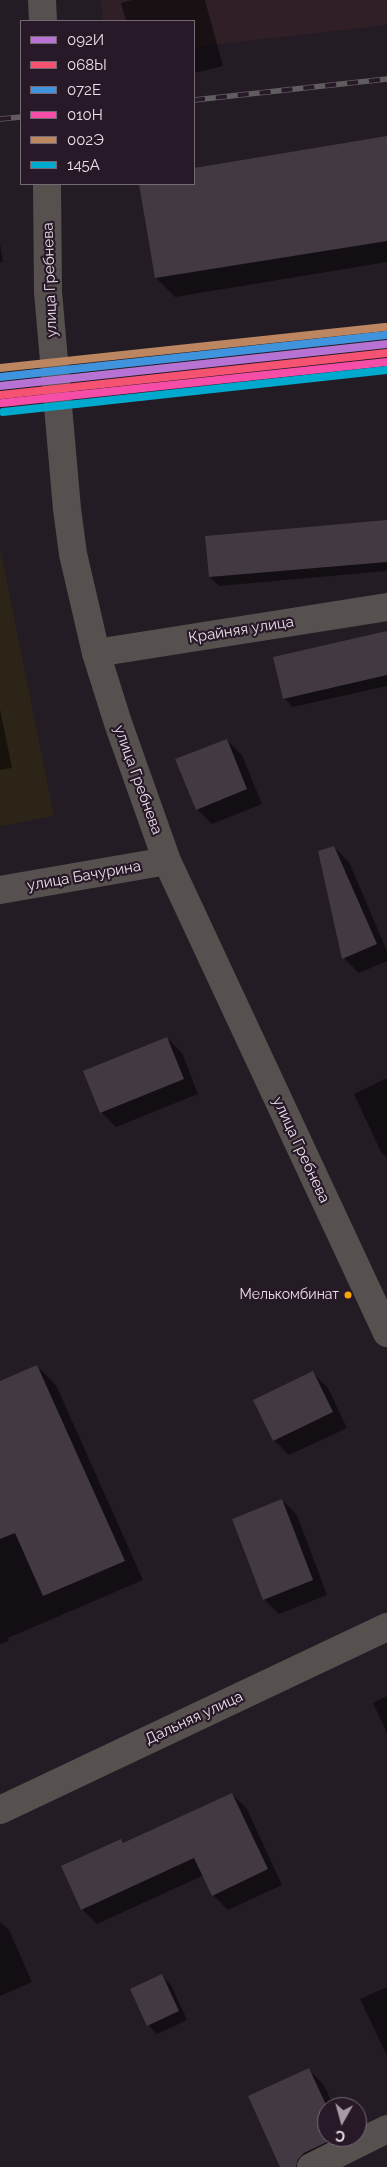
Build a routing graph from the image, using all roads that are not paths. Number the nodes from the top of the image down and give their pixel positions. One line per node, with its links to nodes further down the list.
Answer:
1 (42, 0): 2 (street)
2 (43, 20)
3 (47, 185): 5 (street, улица Гребнева)
4 (387, 607): 5 (street, Крайняя улица)
5 (96, 653): 6 (street, улица Гребнева)
6 (167, 861): 7 (street, улица Бачурина); 8 (street, улица Гребнева)
7 (0, 890)
8 (387, 1333)
9 (387, 1626): 10 (street, Дальняя улица)
10 (0, 1810)
11 (387, 2129): 12 (street)
12 (311, 2167)

